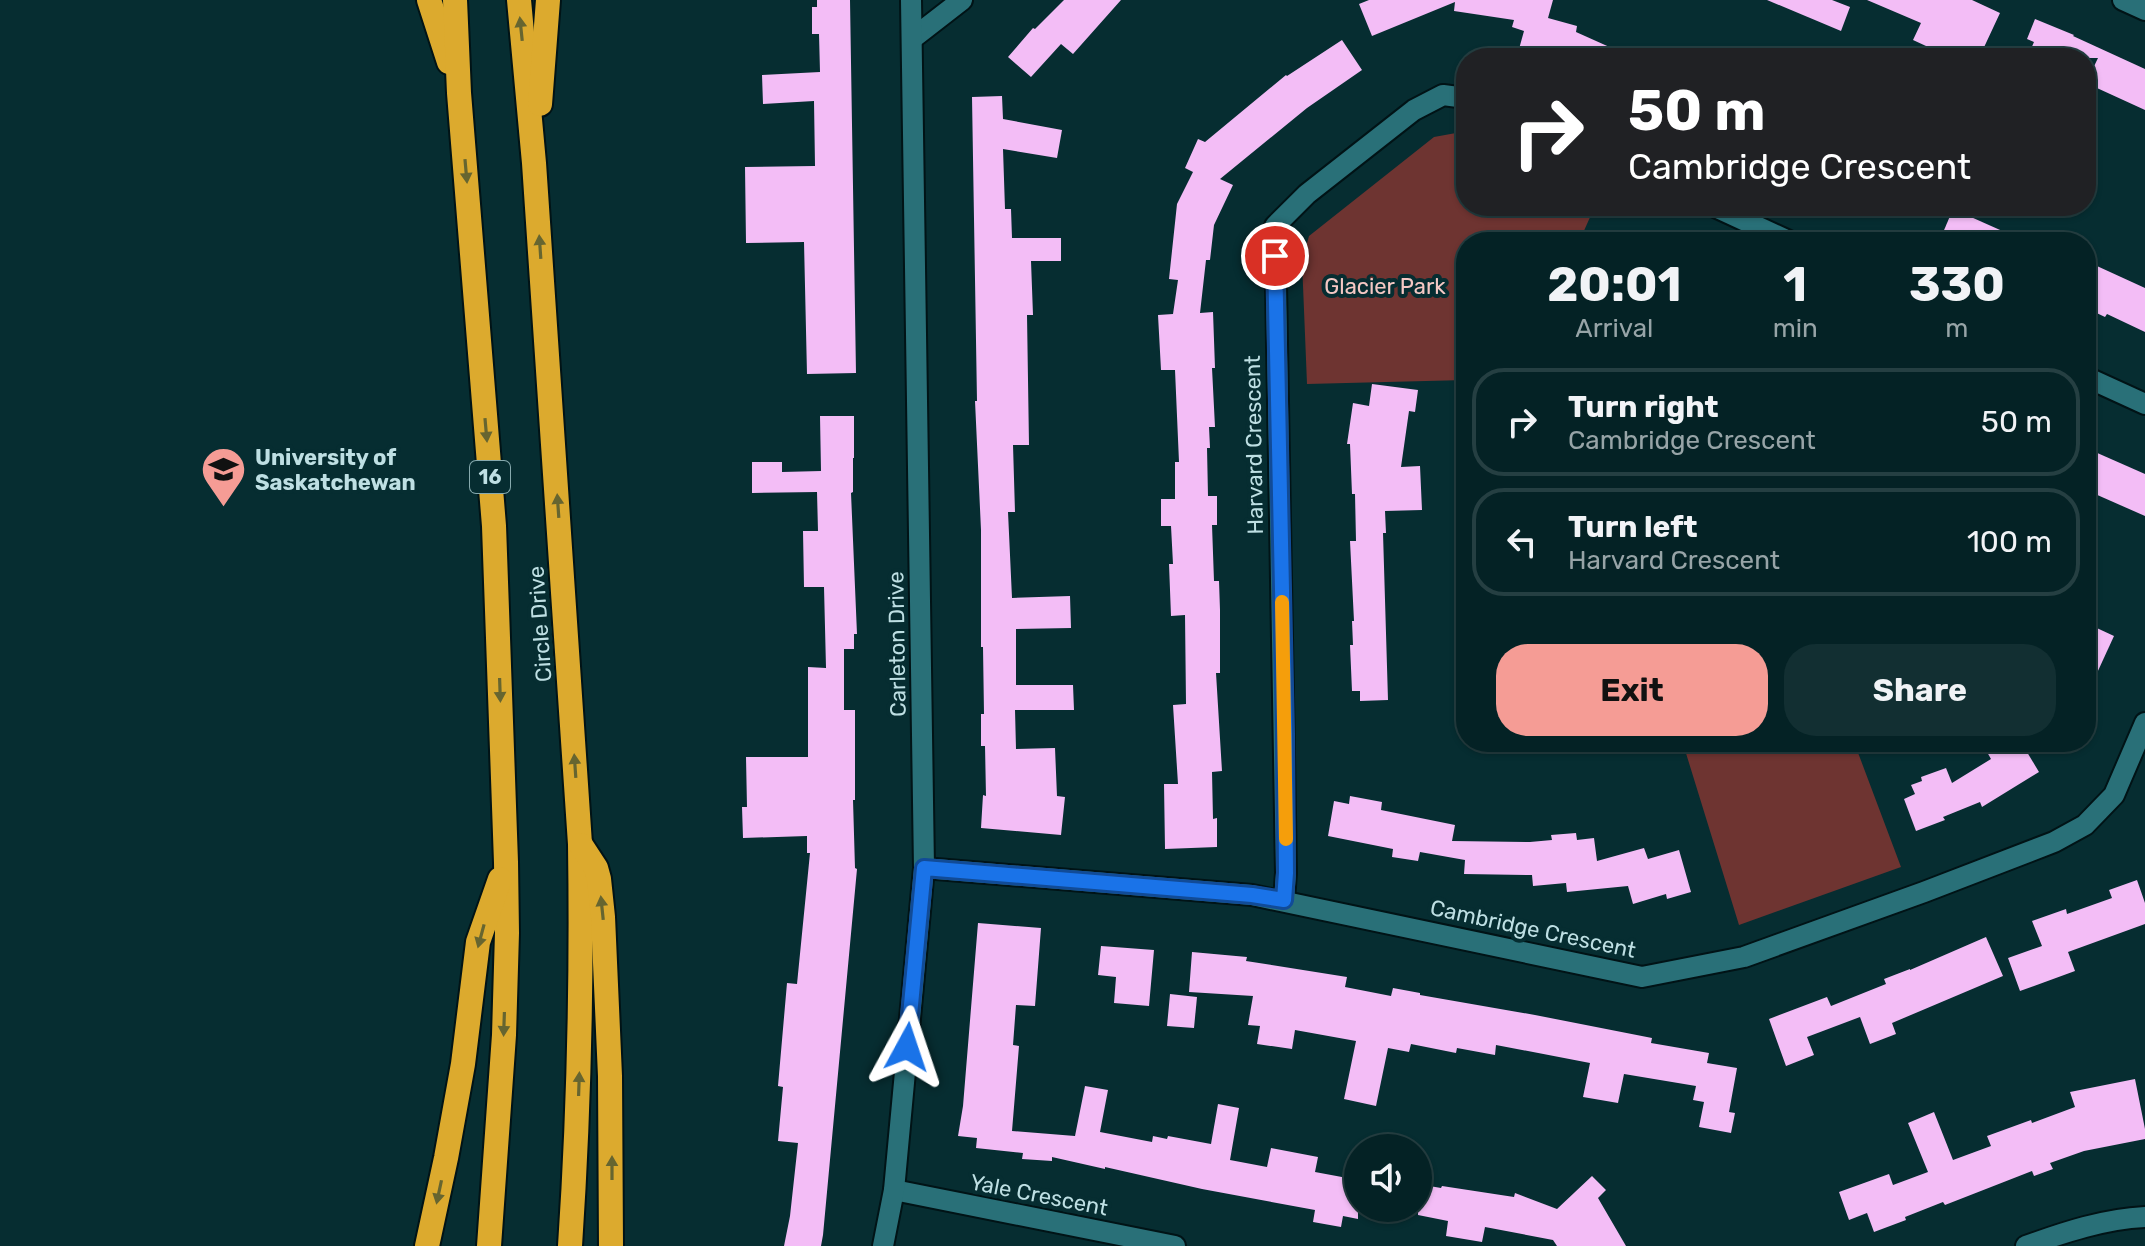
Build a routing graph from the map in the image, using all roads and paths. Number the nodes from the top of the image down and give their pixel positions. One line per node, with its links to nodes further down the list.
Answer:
1 (429, 0): 10 (highway)
2 (455, 0): 10 (highway, Circle Drive / 16)
3 (519, 0): 12 (highway, Circle Drive, one-way to 3)
4 (548, 0): 12 (highway)
5 (911, 0): 9 (street, Carleton Drive)
6 (962, 0): 9 (street)
7 (2123, 0): 8 (street)
8 (2145, 10)
9 (913, 38): 20 (street, Carleton Drive)
10 (459, 93): 19 (highway, Circle Drive / 16, one-way to 19)
11 (1456, 97): 21 (street, Harvard Crescent)
12 (534, 163): 18 (highway, Circle Drive, one-way to 12)
13 (1735, 216): 14 (street)
14 (1769, 232)
15 (2096, 382): 16 (street)
16 (2145, 404)
17 (2145, 723): 21 (street, Cambridge Crescent)
18 (580, 844): 26 (highway, Circle Drive, one-way to 18); 27 (highway, one-way to 18)
19 (506, 862): 24 (highway, one-way to 24); 25 (highway, Circle Drive / 16, one-way to 25)
20 (924, 868): 21 (street, Cambridge Crescent); 22 (street, Carleton Drive)
21 (1284, 900)
22 (894, 1190): 28 (street, Carleton Drive); 29 (street, Yale Crescent)
23 (2145, 1217): 30 (street)
24 (427, 1246)
25 (489, 1246)
26 (570, 1246)
27 (611, 1246)
28 (883, 1246)
29 (1175, 1246)
30 (2026, 1246)

